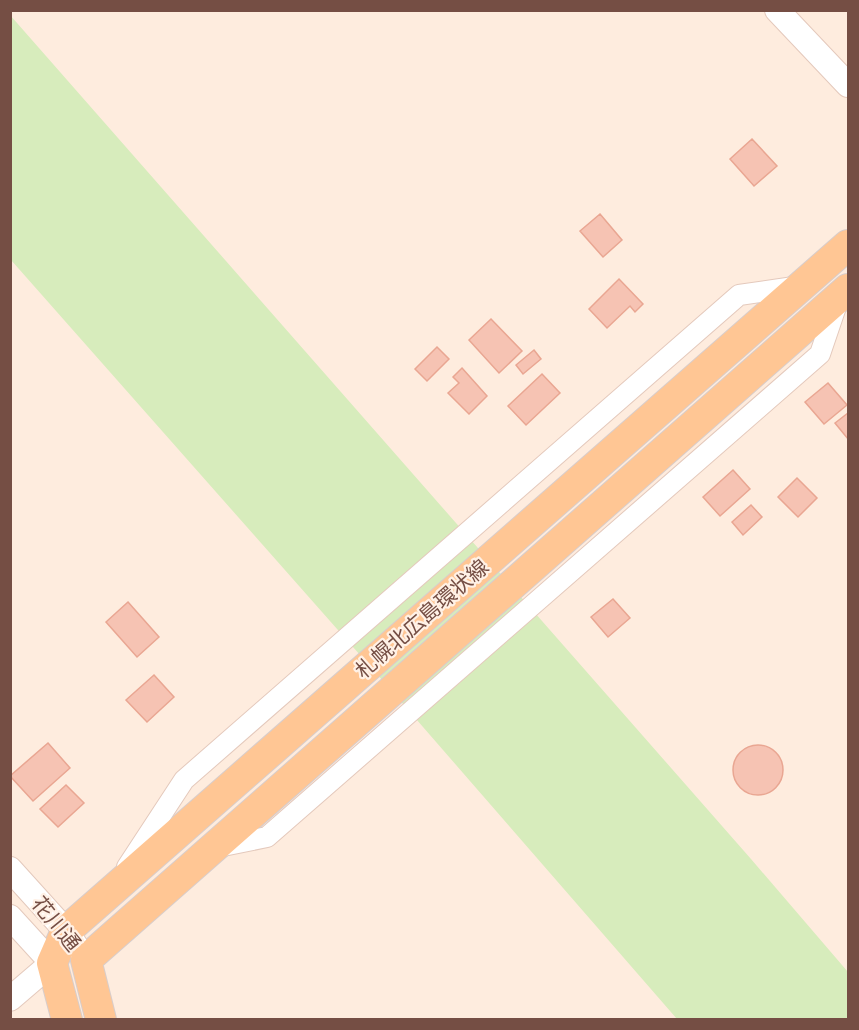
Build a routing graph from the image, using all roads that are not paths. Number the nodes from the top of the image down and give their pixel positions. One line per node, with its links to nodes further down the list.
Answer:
1 (777, 10): 2 (street)
2 (849, 85)
3 (849, 245): 7 (main road, 札幌北広島環状線)
4 (844, 294): 8 (main road, 札幌北広島環状線)
5 (10, 869): 7 (street, 花川通)
6 (10, 917): 9 (street, 花川通)
7 (66, 931): 8 (street, 花川通); 9 (main road, 札幌北広島環状線)
8 (86, 960): 9 (street, 花川通); 12 (main road)
9 (52, 963): 10 (street); 11 (main road)
10 (10, 999)
11 (67, 1020)
12 (101, 1020)

